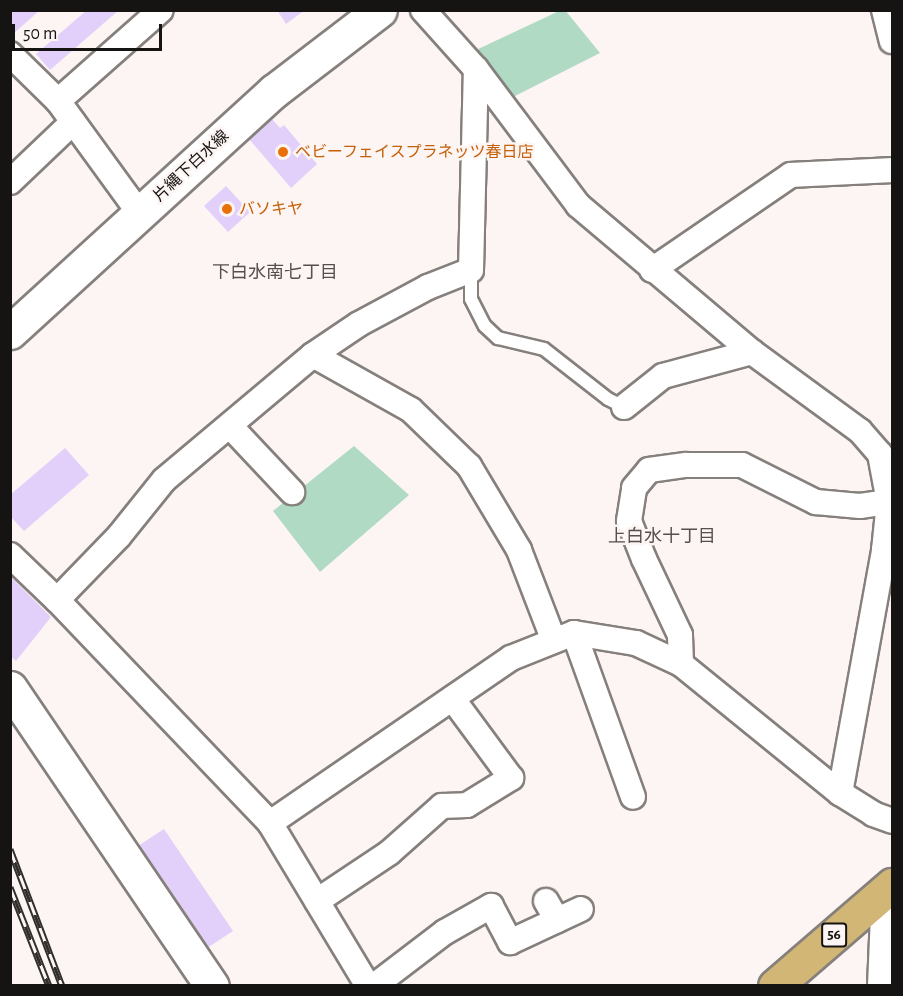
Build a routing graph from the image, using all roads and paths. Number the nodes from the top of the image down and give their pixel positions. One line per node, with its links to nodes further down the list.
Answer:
1 (160, 10): 8 (street)
2 (380, 10): 12 (main road, 片縄下白水線)
3 (423, 10): 7 (street)
4 (884, 10): 5 (street)
5 (892, 41)
6 (10, 54): 8 (street)
7 (477, 69): 13 (street); 14 (street)
8 (58, 100): 9 (street)
9 (73, 122): 11 (street); 12 (street)
10 (892, 170): 14 (street)
11 (10, 182)
12 (140, 214): 15 (main road, 片縄下白水線)
13 (471, 270): 17 (street); 18 (lane)
14 (652, 270): 16 (street)
15 (10, 332)
16 (752, 352): 18 (street); 21 (street)
17 (313, 355): 19 (street); 25 (street)
18 (624, 407)
19 (230, 426): 20 (street); 24 (street)
20 (292, 492)
21 (889, 502): 22 (street); 26 (street)
22 (888, 551): 29 (street)
23 (10, 555): 24 (street)
24 (57, 600): 32 (street)
25 (564, 637): 26 (street); 28 (street); 30 (street)
26 (681, 664): 29 (street)
27 (10, 688): 36 (main road)
28 (452, 698): 32 (street); 34 (street)
29 (840, 793): 31 (street)
30 (633, 797)
31 (892, 821)
32 (270, 823): 34 (street)
33 (888, 889): 39 (main road, 56); 40 (street)
34 (317, 901): 37 (street)
35 (581, 909): 38 (street)
36 (212, 986)
37 (368, 986)
38 (374, 986)
39 (775, 986)
40 (880, 986)

